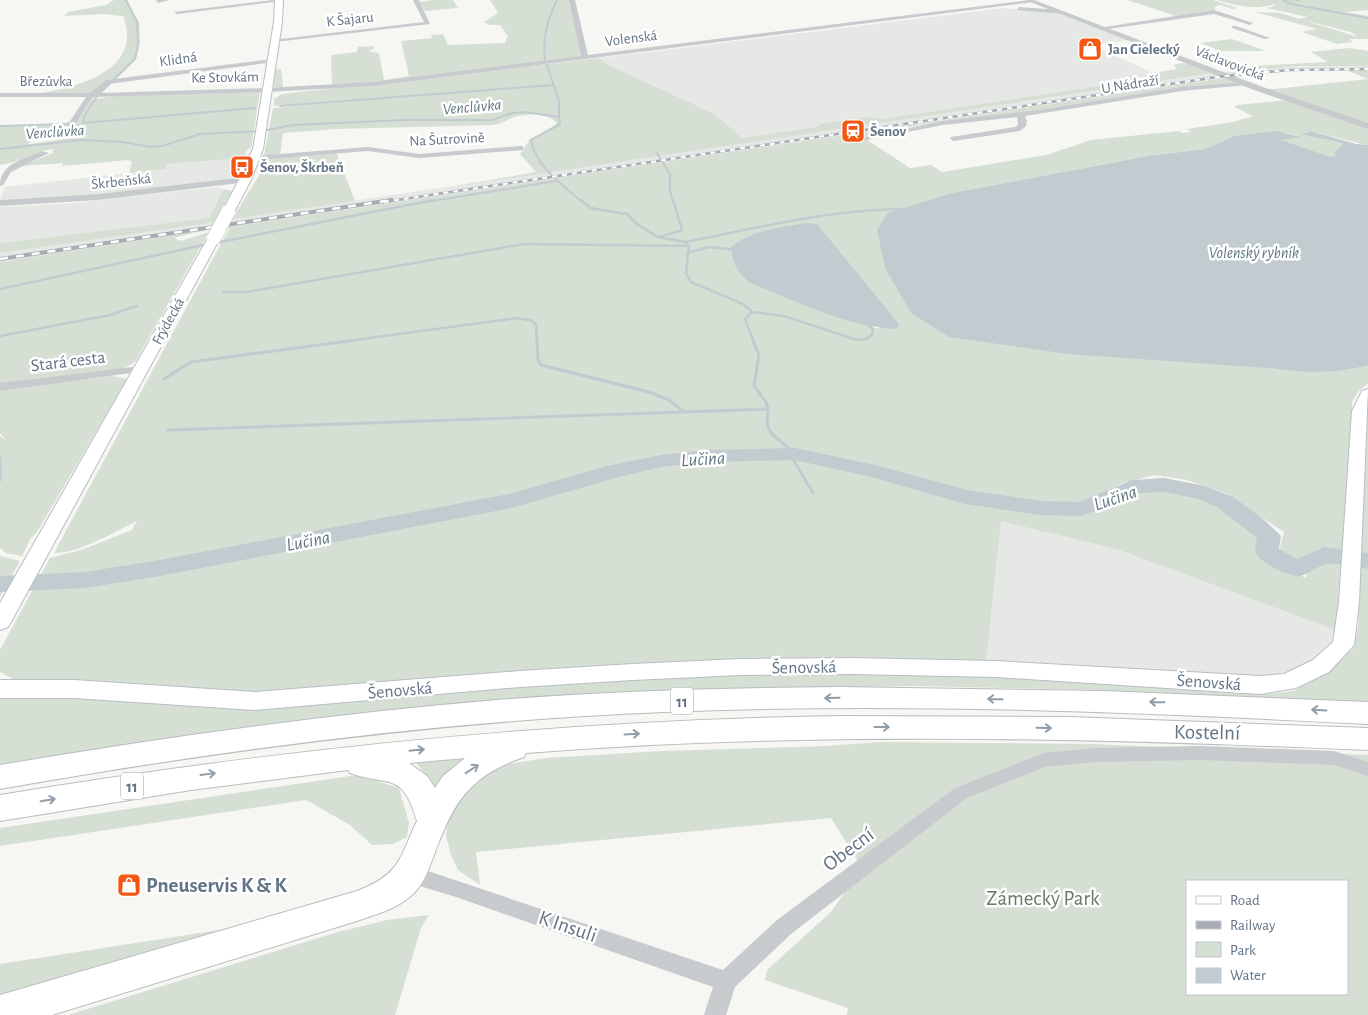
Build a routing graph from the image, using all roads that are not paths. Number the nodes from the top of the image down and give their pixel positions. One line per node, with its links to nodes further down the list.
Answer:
1 (166, 0): 5 (street)
2 (279, 0): 8 (street); 16 (main road, Frýdecká)
3 (416, 0): 16 (street, K Šajaru)
4 (572, 0): 17 (street)
5 (158, 1)
6 (1029, 1): 7 (street, Volenská); 9 (street, Václavovická)
7 (998, 7): 9 (street, Volenská); 17 (street, Volenská)
8 (177, 12)
9 (1060, 12): 14 (street, Václavovická)
10 (1198, 15): 11 (street); 12 (street); 14 (street)
11 (1215, 21)
12 (1250, 23)
13 (1224, 24): 15 (street)
14 (1101, 28): 19 (street, Václavovická)
15 (1267, 38)
16 (275, 40): 18 (main road, Frýdecká)
17 (585, 58): 20 (street, Volenská)
18 (272, 60): 20 (main road, Frýdecká); 22 (street, Klidná)
19 (1245, 84): 23 (street, U Nádraží); 25 (street, Václavovická)
20 (268, 93): 22 (street, Ke Stovkám); 32 (main road, Frýdecká)
21 (0, 95): 22 (street, Březůvka)
22 (92, 95): 26 (street)
23 (1020, 114): 24 (street, U Nádraží); 27 (street)
24 (977, 120): 27 (street); 29 (street, U Nádraží)
25 (1368, 126)
26 (65, 135)
27 (972, 136): 28 (street)
28 (954, 139)
29 (856, 140)
30 (520, 148): 32 (street, Na Šutrovině)
31 (45, 153): 34 (street)
32 (255, 158): 33 (main road, Frýdecká)
33 (245, 180): 35 (street, Škrbeňská); 36 (main road, Frýdecká, bridge)
34 (0, 183)
35 (0, 203)
36 (141, 369): 37 (street, Stará cesta); 40 (main road, Frýdecká)
37 (0, 387)
38 (1366, 396): 39 (main road, Šenovská)
39 (1353, 543): 41 (main road, Šenovská)
40 (0, 622)
41 (0, 689)
42 (1368, 712): 48 (highway, 11, one-way to 48)
43 (599, 736): 44 (highway, 11, one-way to 44); 46 (highway, 11, one-way to 43); 50 (highway, one-way to 43)
44 (1368, 739)
45 (1044, 760): 47 (street, Kostelní); 52 (street, Obecní)
46 (264, 767): 49 (highway, 11, one-way to 46); 50 (highway)
47 (1368, 769)
48 (0, 777)
49 (0, 808)
50 (432, 820): 51 (highway)
51 (410, 874): 52 (street, K Insuli); 53 (highway)
52 (726, 981): 54 (street, Obecní)
53 (0, 1013)
54 (715, 1015)

